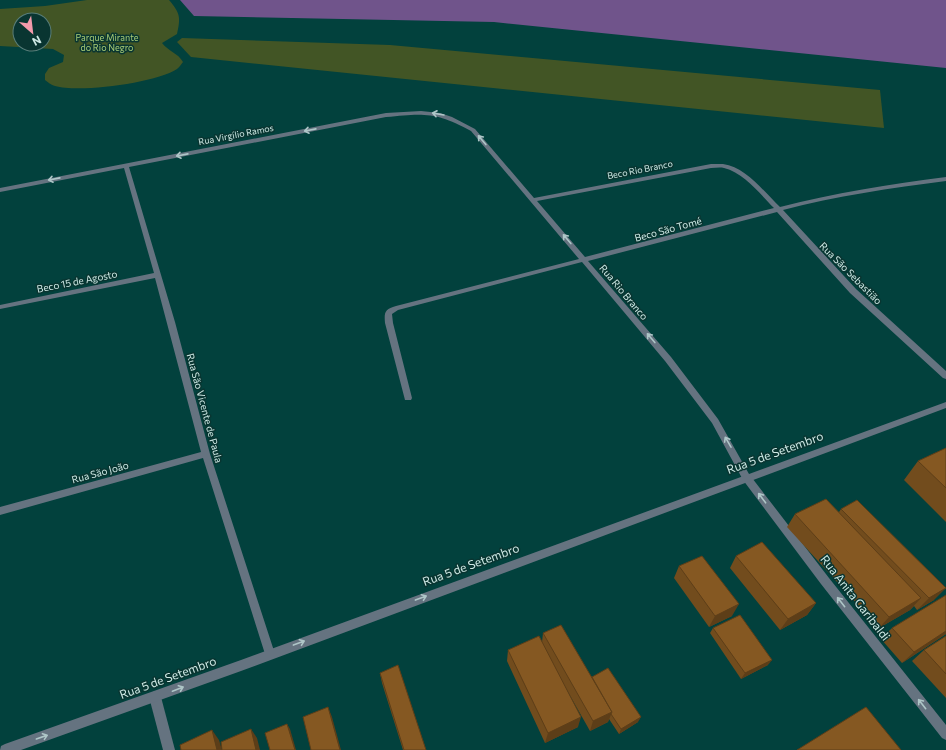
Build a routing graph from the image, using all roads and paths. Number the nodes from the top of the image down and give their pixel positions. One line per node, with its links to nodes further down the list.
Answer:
1 (473, 130): 2 (street, Rua Virgílio Ramos, one-way to 2); 6 (street, Rua Rio Branco, one-way to 1)
2 (126, 165): 5 (street, Rua Virgílio Ramos, one-way to 5); 9 (street, Rua São Vicente de Paula)
3 (748, 179): 6 (street, Beco Rio Branco); 7 (street, Rua São Sebastião)
4 (946, 179): 7 (street, Beco São Tomé)
5 (0, 190)
6 (534, 200): 8 (street, Rua Rio Branco, one-way to 6)
7 (779, 210): 8 (street, Beco São Tomé); 11 (street, Rua São Sebastião)
8 (585, 260): 12 (street, Beco São Tomé); 15 (street, Rua Rio Branco, one-way to 8)
9 (157, 275): 10 (street, Beco 15 de Agosto); 14 (street, Rua São Vicente de Paula)
10 (0, 307)
11 (946, 376)
12 (408, 398)
13 (946, 404): 15 (street, Rua 5 de Setembro)
14 (206, 454): 16 (street, Rua São João); 17 (street, Rua São Vicente de Paula)
15 (746, 477): 17 (street, Rua 5 de Setembro, one-way to 15); 19 (street, Rua Anita Garibaldi, one-way to 15)
16 (0, 511)
17 (270, 654): 18 (street, Rua 5 de Setembro, one-way to 17)
18 (155, 697): 20 (street, Rua 5 de Setembro, one-way to 18); 21 (street)
19 (946, 734)
20 (5, 750)
21 (169, 750)

